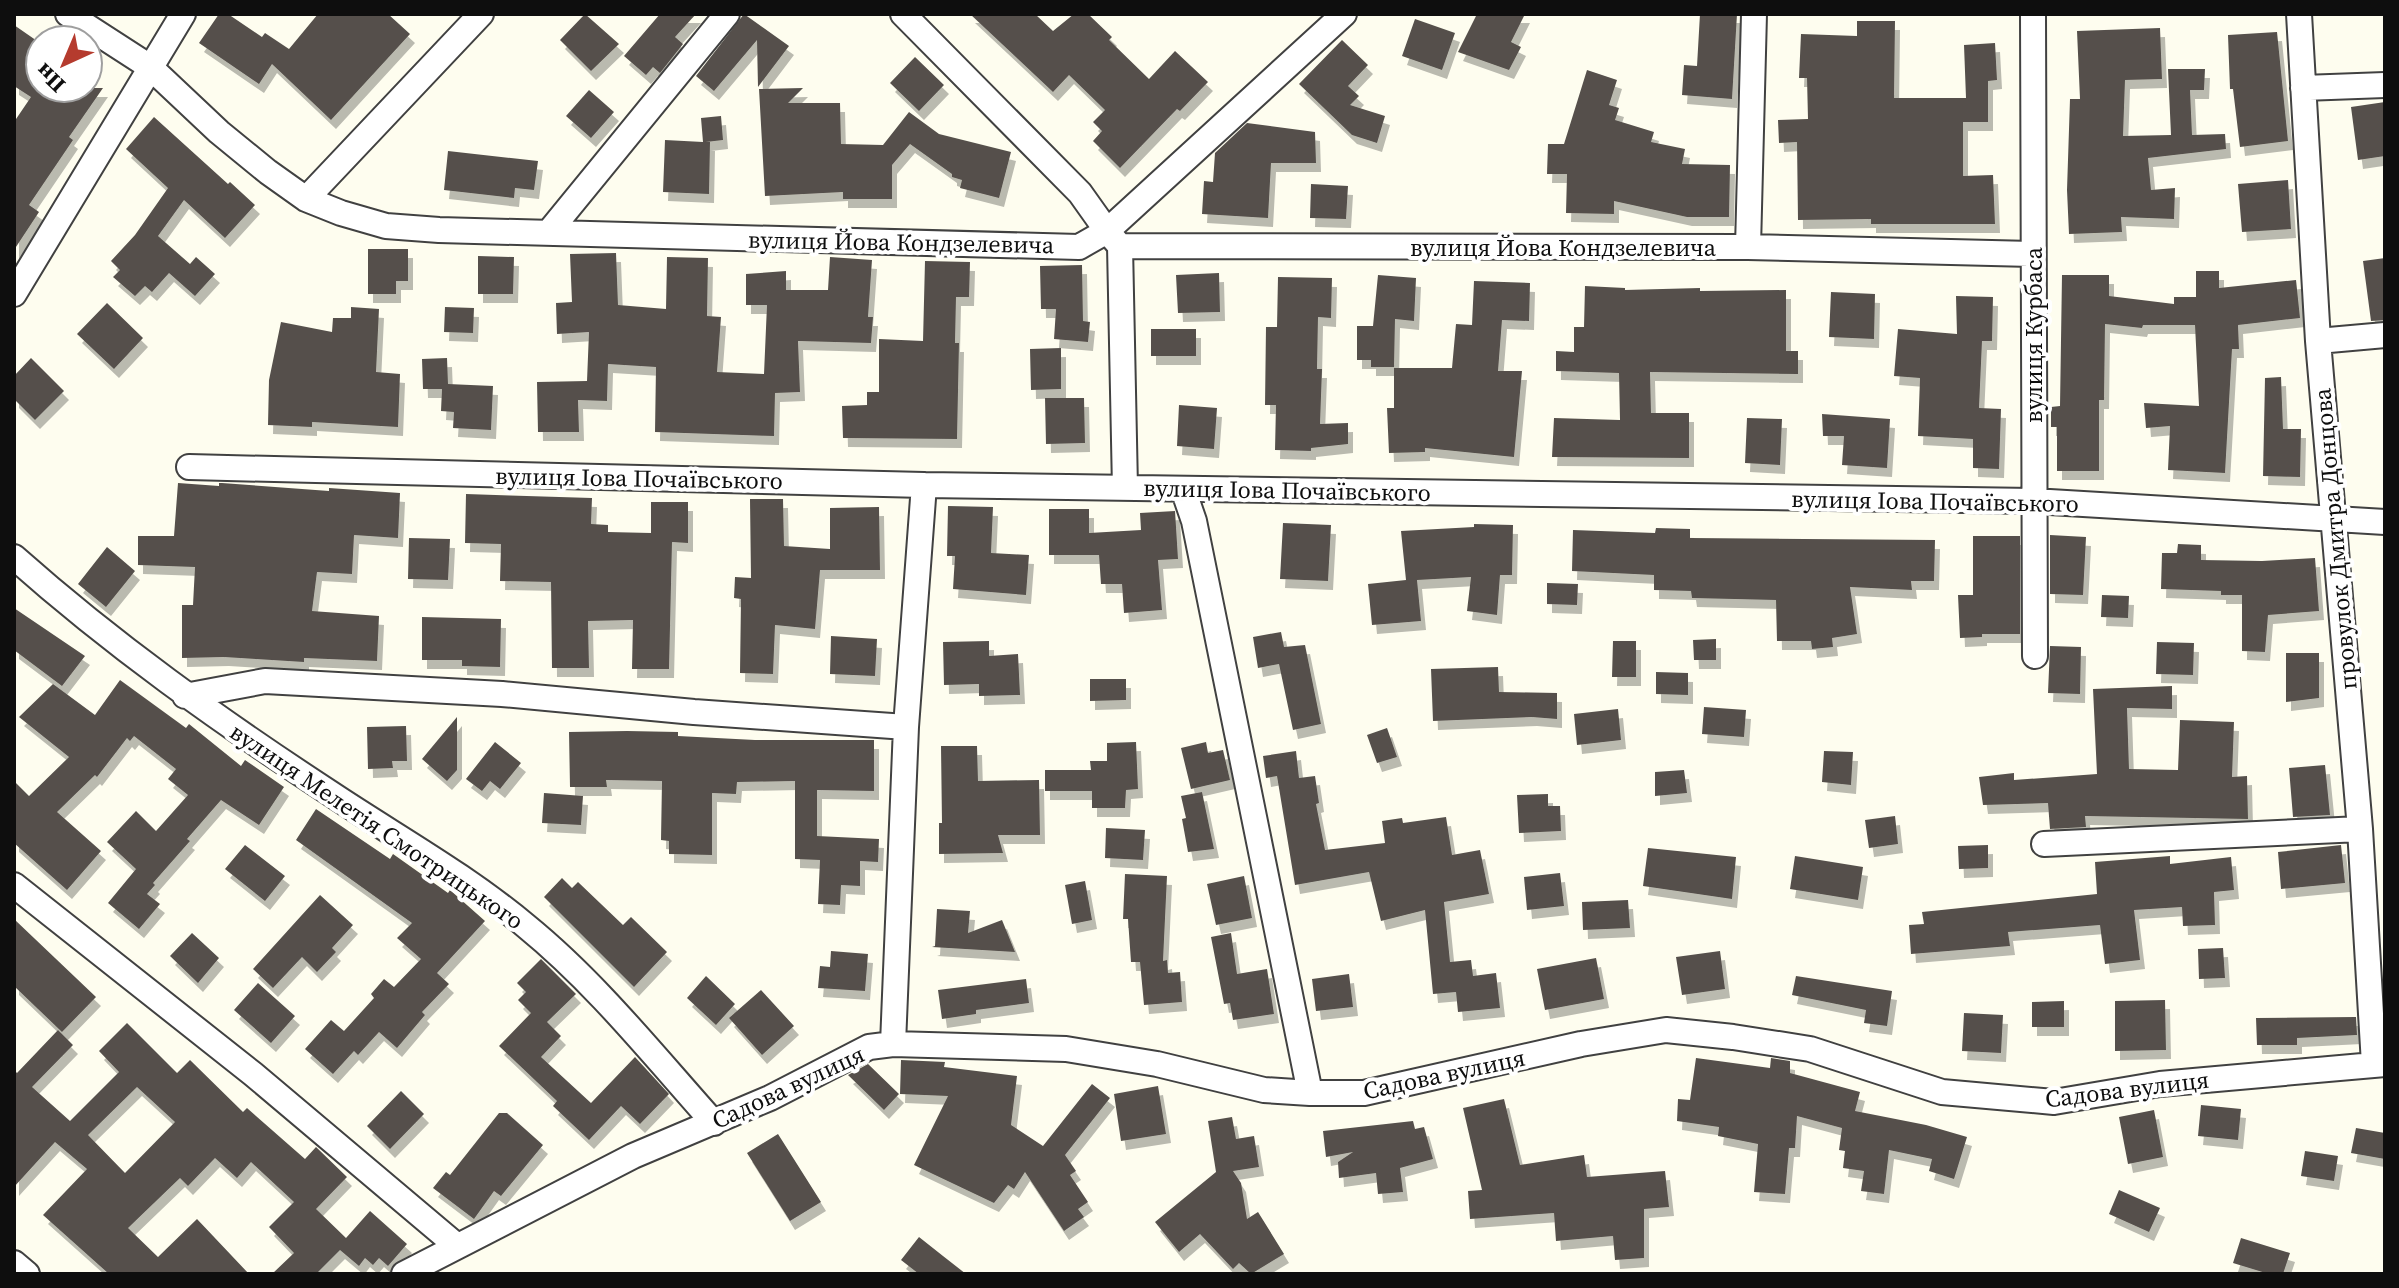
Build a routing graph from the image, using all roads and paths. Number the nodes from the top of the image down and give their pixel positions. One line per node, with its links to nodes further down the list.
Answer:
1 (68, 14): 10 (street, вулиця Йова Кондзелевича)
2 (183, 14): 10 (street)
3 (481, 14): 13 (street)
4 (727, 14): 14 (street)
5 (903, 14): 15 (street)
6 (1344, 14): 15 (street)
7 (1754, 14): 16 (street)
8 (2033, 14): 17 (street, вулиця Курбаса)
9 (2299, 14): 12 (street, провулок Дмитра Донцова)
10 (150, 67): 13 (street, вулиця Йова Кондзелевича); 18 (street)
11 (2385, 85): 12 (street)
12 (2303, 88): 20 (street, провулок Дмитра Донцова)
13 (306, 199): 14 (street, вулиця Йова Кондзелевича)
14 (548, 233): 15 (street, вулиця Йова Кондзелевича)
15 (1113, 239): 16 (street, вулиця Йова Кондзелевича); 23 (street)
16 (1748, 247): 17 (street, вулиця Йова Кондзелевича)
17 (2032, 254): 25 (street, вулиця Курбаса)
18 (14, 294)
19 (2385, 335): 20 (street)
20 (2318, 341): 26 (street, провулок Дмитра Донцова)
21 (189, 467): 22 (street, вулиця Іова Почаївського)
22 (924, 485): 23 (street, вулиця Іова Почаївського); 31 (street)
23 (1125, 488): 24 (street, вулиця Іова Почаївського)
24 (1183, 489): 25 (street, вулиця Іова Почаївського); 37 (street)
25 (2033, 501): 26 (street, вулиця Іова Почаївського); 29 (street, вулиця Курбаса)
26 (2332, 519): 27 (street, вулиця Іова Почаївського); 32 (street, провулок Дмитра Донцова)
27 (2385, 522)
28 (14, 557): 30 (street, вулиця Мелетія Смотрицького)
29 (2035, 656)
30 (185, 696): 31 (street); 38 (street, вулиця Мелетія Смотрицького)
31 (906, 727): 35 (street)
32 (2360, 829): 33 (street); 36 (street, провулок Дмитра Донцова)
33 (2044, 844)
34 (14, 885): 39 (street)
35 (893, 1044): 37 (street, Садова вулиця); 38 (street, Садова вулиця)
36 (2380, 1064): 37 (street, Садова вулиця)
37 (1310, 1093)
38 (714, 1123): 39 (street, Садова вулиця)
39 (457, 1246): 42 (street, Садова вулиця)
40 (14, 1263): 41 (street)
41 (27, 1274)
42 (404, 1274)

